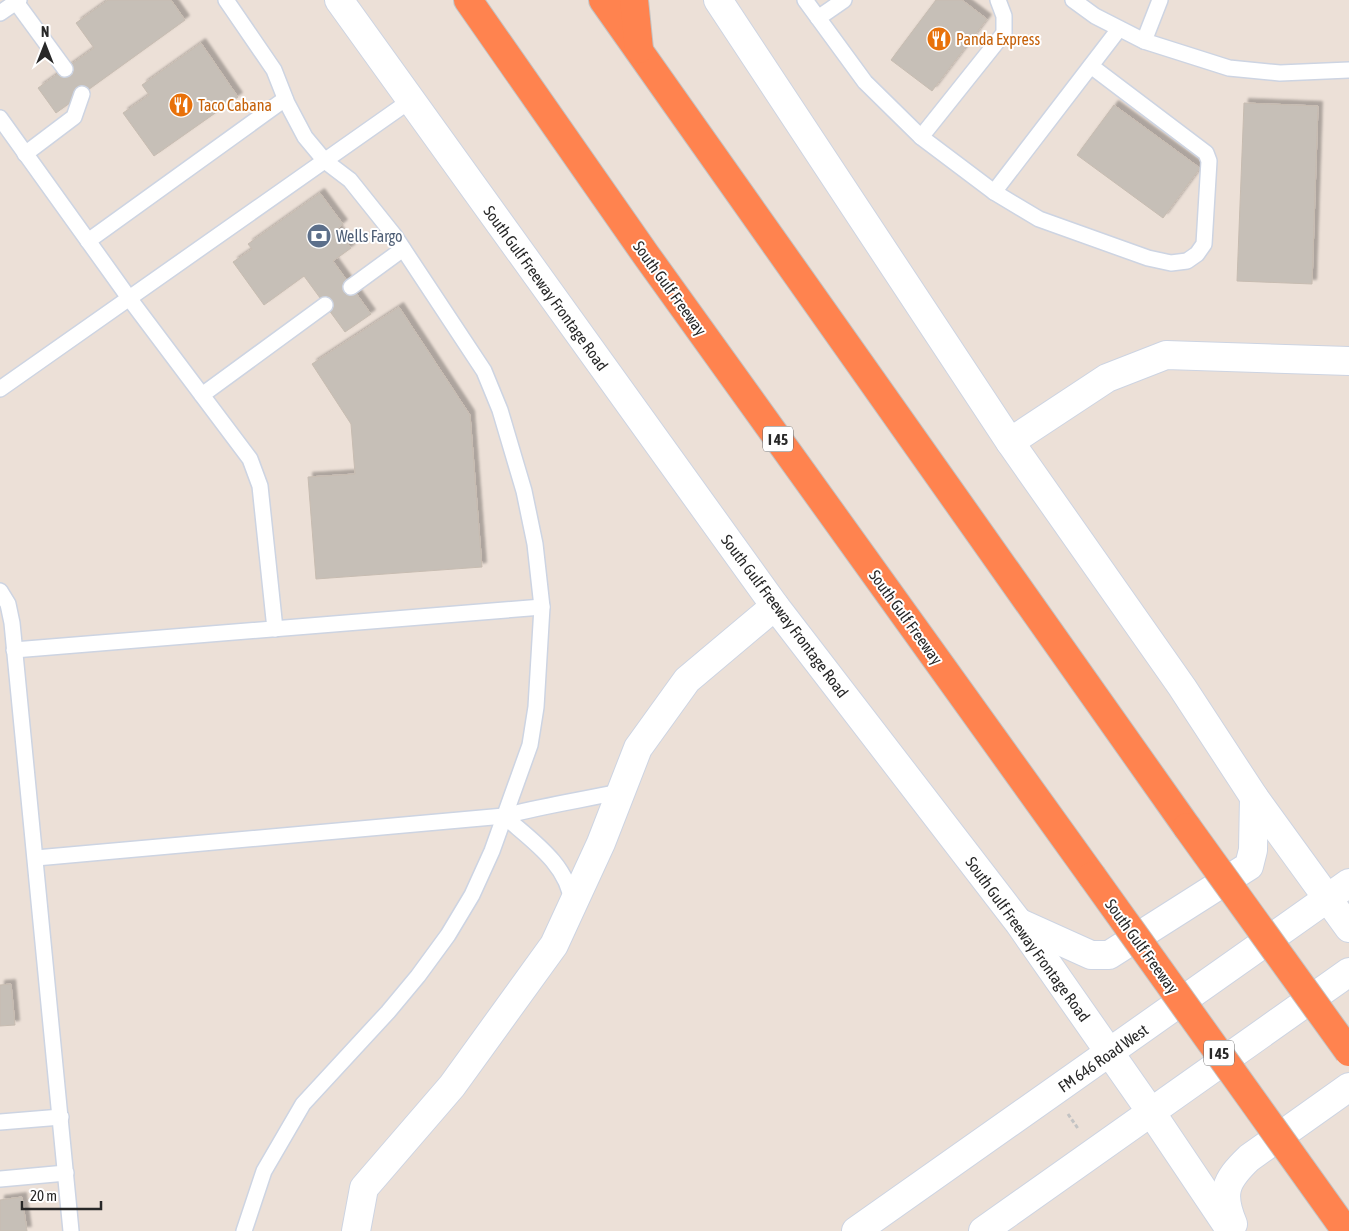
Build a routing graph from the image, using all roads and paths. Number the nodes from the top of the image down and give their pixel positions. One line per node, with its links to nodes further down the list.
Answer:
1 (226, 0): 24 (lane)
2 (338, 0): 25 (main road, South Gulf Freeway Frontage Road)
3 (459, 0): 19 (highway)
4 (468, 0): 19 (highway, South Gulf Freeway / I 45)
5 (604, 0): 18 (highway)
6 (634, 0): 18 (highway)
7 (718, 0): 39 (main road)
8 (805, 0): 15 (lane)
9 (844, 0): 15 (lane)
10 (998, 0): 27 (lane)
11 (1073, 0): 16 (lane)
12 (1160, 0): 17 (lane)
13 (17, 1): 14 (lane); 21 (lane)
14 (0, 13)
15 (818, 18): 27 (lane)
16 (1119, 29): 17 (lane); 20 (lane)
17 (1144, 41): 22 (lane)
18 (639, 51): 54 (highway, bridge)
19 (508, 57): 71 (highway, South Gulf Freeway / I 45, bridge)
20 (1091, 66): 30 (lane); 30 (lane)
21 (65, 69)
22 (1349, 70)
23 (82, 94): 28 (lane)
24 (285, 99): 29 (lane); 31 (lane)
25 (411, 100): 29 (lane); 41 (main road, South Gulf Freeway Frontage Road)
26 (0, 118): 28 (lane)
27 (921, 137): 30 (lane)
28 (26, 154): 31 (lane)
29 (325, 161): 32 (lane); 34 (lane)
30 (994, 192)
31 (88, 241): 34 (lane)
32 (403, 249): 33 (lane); 42 (lane)
33 (351, 287)
34 (129, 298): 37 (lane); 38 (lane)
35 (325, 305): 38 (lane)
36 (1349, 361): 39 (main road)
37 (0, 389)
38 (202, 396): 43 (lane)
39 (1010, 442): 46 (main road)
40 (0, 591): 44 (lane)
41 (775, 606): 45 (main road); 51 (main road, South Gulf Freeway Frontage Road)
42 (542, 607): 43 (lane); 47 (lane)
43 (275, 629): 44 (lane)
44 (14, 650): 48 (lane)
45 (620, 792): 47 (lane); 50 (main road)
46 (1254, 797): 49 (main road); 51 (main road)
47 (504, 816): 48 (lane); 50 (lane); 65 (lane)
48 (36, 858): 59 (lane)
49 (1338, 891): 52 (main road); 55 (main road, FM 646 Road West)
50 (572, 907): 66 (main road)
51 (1018, 923): 55 (main road, South Gulf Freeway Frontage Road)
52 (1349, 928)
53 (1349, 972): 58 (main road)
54 (1349, 1052)
55 (1110, 1053): 58 (main road, South Gulf Freeway Frontage Road); 67 (main road, FM 646 Road West)
56 (1349, 1087): 70 (main road)
57 (1063, 1107): 61 (path)
58 (1151, 1112): 68 (main road); 69 (main road, South Gulf Freeway Frontage Road)
59 (61, 1117): 60 (lane); 62 (lane)
60 (0, 1122)
61 (1079, 1130)
62 (66, 1174): 63 (lane); 64 (lane)
63 (0, 1179)
64 (71, 1231)
65 (244, 1231)
66 (356, 1231)
67 (856, 1231)
68 (983, 1231)
69 (1231, 1231)
70 (1235, 1231)
71 (1346, 1231)

